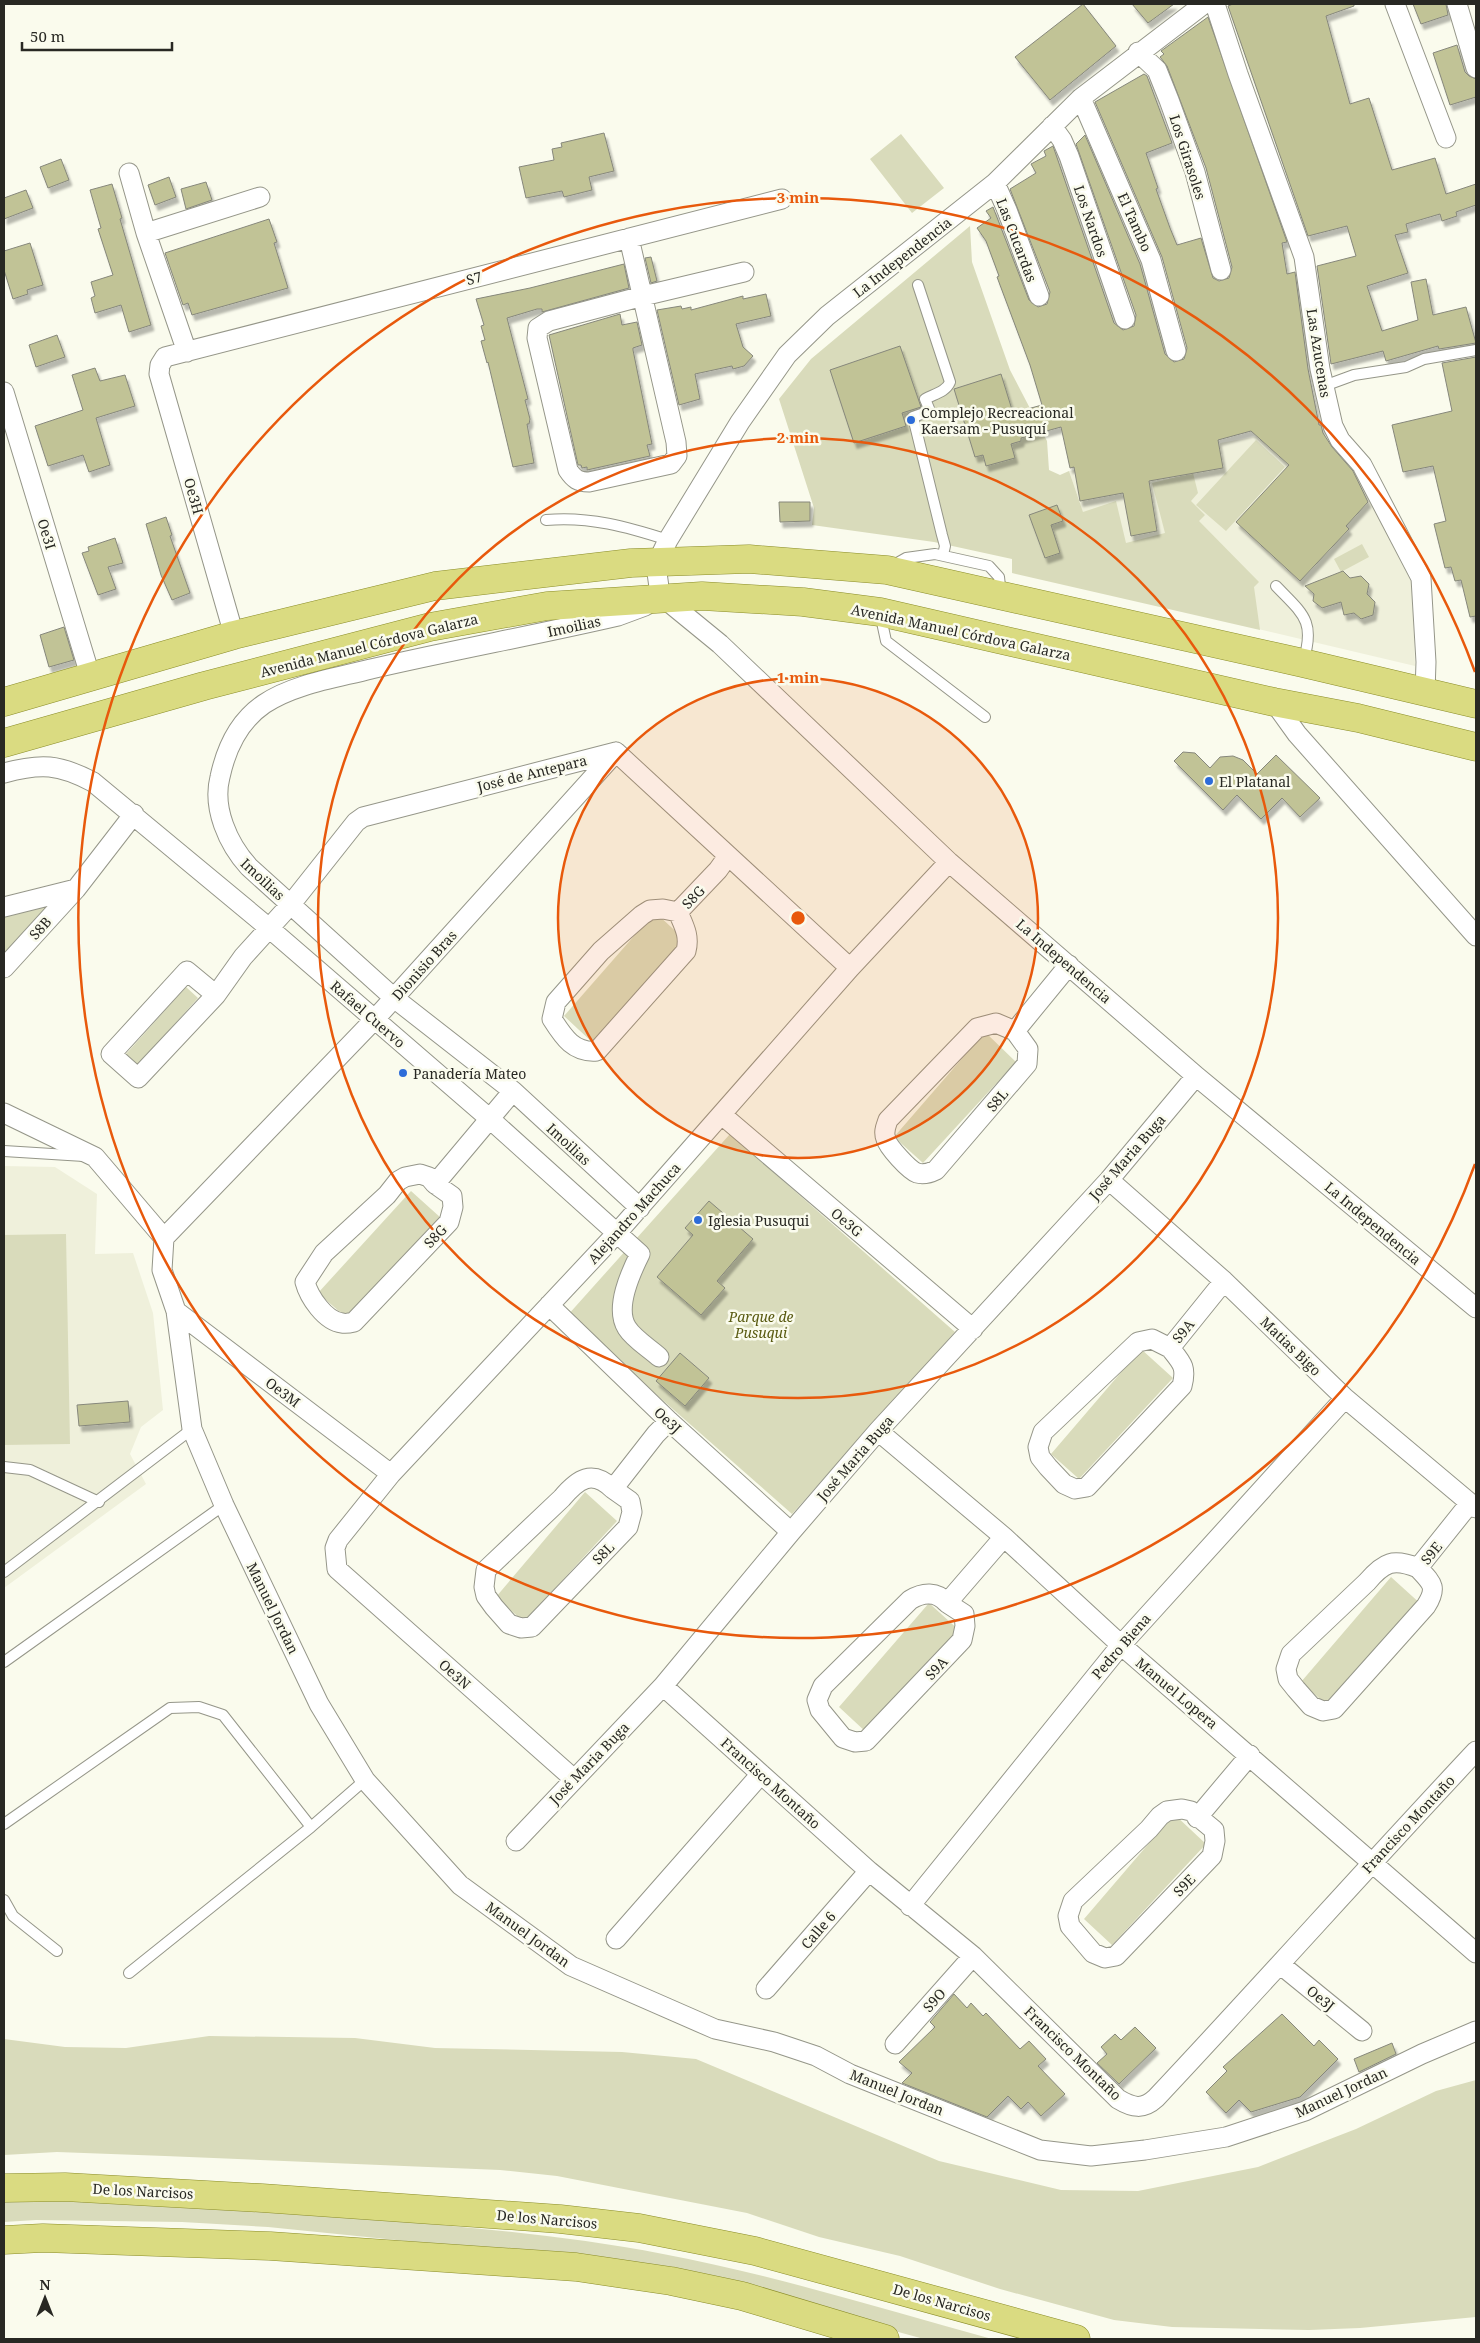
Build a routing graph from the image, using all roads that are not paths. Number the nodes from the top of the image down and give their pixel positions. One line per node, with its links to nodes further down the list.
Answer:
1 (1204, 4): 5 (street, La Independencia)
2 (1216, 4): 26 (street, Las Azucenas)
3 (1395, 4): 9 (street)
4 (1457, 4): 6 (street)
5 (1138, 52): 7 (street, La Independencia); 16 (street, Los Girasoles)
6 (1476, 68)
7 (1081, 98): 8 (street, La Independencia); 23 (street, El Tambo)
8 (1052, 126): 11 (street, La Independencia); 21 (street, Los Nardos)
9 (1446, 138)
10 (129, 173): 14 (street)
11 (995, 184): 20 (street, Las Cucardas); 29 (street, La Independencia)
12 (260, 197): 14 (street)
13 (782, 199): 15 (street, S7)
14 (146, 233): 24 (street)
15 (628, 238): 19 (street); 24 (street, S7)
16 (1221, 270)
17 (744, 272): 19 (street)
18 (918, 285): 30 (lane)
19 (643, 296): 19 (street)
20 (1039, 296)
21 (1125, 318)
22 (1476, 350): 26 (lane)
23 (1176, 351)
24 (187, 352): 25 (street, S7)
25 (166, 357): 36 (street, Oe3H)
26 (1324, 386): 39 (street, Las Azucenas)
27 (4, 392): 38 (street, Oe3I)
28 (546, 520): 29 (lane)
29 (663, 550): 31 (main road); 34 (street); 36 (main road)
30 (943, 555): 31 (lane); 33 (lane)
31 (888, 570): 33 (main road)
32 (1276, 586): 37 (lane)
33 (1001, 596): 37 (main road)
34 (665, 599): 35 (main road, Avenida Manuel Córdova Galarza); 44 (main road, Avenida Manuel Córdova Galarza); 50 (street, La Independencia); 52 (street, Imoilias)
35 (880, 612): 41 (main road, Avenida Manuel Córdova Galarza); 43 (lane)
36 (234, 636): 38 (main road)
37 (1303, 663): 39 (main road)
38 (90, 675): 40 (main road)
39 (1425, 692): 42 (main road)
40 (4, 702)
41 (1274, 702): 45 (main road, Avenida Manuel Córdova Galarza); 56 (street)
42 (1476, 704)
43 (985, 717)
44 (4, 743)
45 (1476, 747)
46 (616, 752): 49 (street); 52 (street, José de Antepara); 61 (street, Dionisio Bras)
47 (4, 773): 48 (street, Rafael Cuervo)
48 (134, 814): 51 (street, S8B); 55 (street, Rafael Cuervo)
49 (728, 856): 54 (street, S8G); 59 (street)
50 (949, 862): 57 (street, La Independencia); 59 (street, Alejandro Machuca)
51 (76, 889): 53 (street, S8B); 58 (street, S8B)
52 (291, 904): 55 (street, José de Antepara); 61 (street, Imoilias)
53 (4, 907)
54 (678, 912): 54 (street, S8G)
55 (269, 928): 60 (street, José de Antepara); 62 (street, Rafael Cuervo)
56 (1476, 936)
57 (1068, 965): 63 (street); 64 (street, La Independencia)
58 (4, 968)
59 (850, 968): 67 (street, Alejandro Machuca)
60 (216, 994): 60 (street, José de Antepara)
61 (394, 998): 62 (street, Dionisio Bras); 65 (street, Imoilias)
62 (374, 1020): 68 (street, Rafael Cuervo); 75 (street, Dionisio Bras)
63 (1015, 1031): 63 (street, S8L)
64 (1196, 1076): 71 (street, José Maria Buga); 78 (street, La Independencia)
65 (513, 1092): 68 (street); 73 (street, Imoilias)
66 (4, 1113): 70 (street)
67 (722, 1115): 73 (street, Alejandro Machuca); 80 (street, Oe3G)
68 (490, 1119): 72 (street); 74 (street, Rafael Cuervo)
69 (4, 1151): 70 (lane)
70 (95, 1157): 75 (street)
71 (1109, 1180): 76 (street, Matias Bigo); 80 (street, José Maria Buga)
72 (435, 1184): 72 (street, S8G)
73 (640, 1208): 74 (street, Alejandro Machuca)
74 (616, 1234): 77 (street, Alejandro Machuca); 82 (street, Rafael Cuervo)
75 (164, 1238): 79 (street, Manuel Jordan)
76 (1224, 1281): 81 (street, S9A); 83 (street, Matias Bigo)
77 (549, 1304): 84 (street, Oe3J); 88 (street, Alejandro Machuca)
78 (1476, 1308)
79 (176, 1311): 85 (street, Manuel Jordan); 88 (street, Oe3M)
80 (973, 1329): 86 (street, José Maria Buga)
81 (1170, 1348): 81 (street, S9A)
82 (659, 1357)
83 (1345, 1398): 92 (street, Matias Bigo); 99 (street, Pedro Biena)
84 (669, 1421): 89 (street); 93 (street, Oe3J)
85 (192, 1429): 90 (lane); 91 (street, Manuel Jordan)
86 (878, 1431): 93 (street, José Maria Buga); 94 (street, Manuel Lopera)
87 (4, 1467): 90 (lane)
88 (391, 1474): 96 (street, Alejandro Machuca)
89 (613, 1489): 89 (street, S8L)
90 (99, 1502): 97 (lane)
91 (224, 1505): 100 (lane); 106 (street, Manuel Jordan)
92 (1473, 1506): 95 (street, S9E)
93 (791, 1532): 101 (street, José Maria Buga)
94 (1004, 1538): 98 (street); 99 (street, Manuel Lopera)
95 (1418, 1568): 95 (street, S9E)
96 (337, 1569): 105 (street, Oe3N)
97 (4, 1572)
98 (947, 1602): 98 (street, S9A)
99 (1121, 1645): 103 (street, Manuel Lopera); 114 (street, Pedro Biena)
100 (4, 1662)
101 (663, 1686): 104 (street, Francisco Montaño); 105 (street, José Maria Buga)
102 (1476, 1751): 111 (street, Francisco Montaño)
103 (1250, 1754): 107 (street); 111 (street, Manuel Lopera)
104 (762, 1774): 112 (street, Francisco Montaño); 115 (street)
105 (574, 1779): 110 (street, José Maria Buga)
106 (365, 1780): 109 (lane); 123 (street, Manuel Jordan)
107 (1197, 1818): 107 (street, S9E)
108 (4, 1824): 109 (lane)
109 (312, 1826): 120 (lane)
110 (516, 1842)
111 (1372, 1861): 117 (street, Manuel Lopera); 119 (street, Francisco Montaño)
112 (869, 1871): 114 (street, Francisco Montaño); 121 (street, Calle 6)
113 (4, 1900): 116 (lane)
114 (910, 1906): 118 (street, Francisco Montaño)
115 (616, 1939)
116 (57, 1951)
117 (1476, 1953)
118 (973, 1956): 119 (street, Francisco Montaño); 124 (street, S9O)
119 (1281, 1965): 122 (street, Oe3J)
120 (129, 1973)
121 (766, 1989)
122 (1362, 2031)
123 (1476, 2031)
124 (895, 2044)
125 (4, 2188): 128 (main road, De los Narcisos)
126 (4, 2240): 127 (main road)
127 (885, 2339)
128 (1076, 2339)

